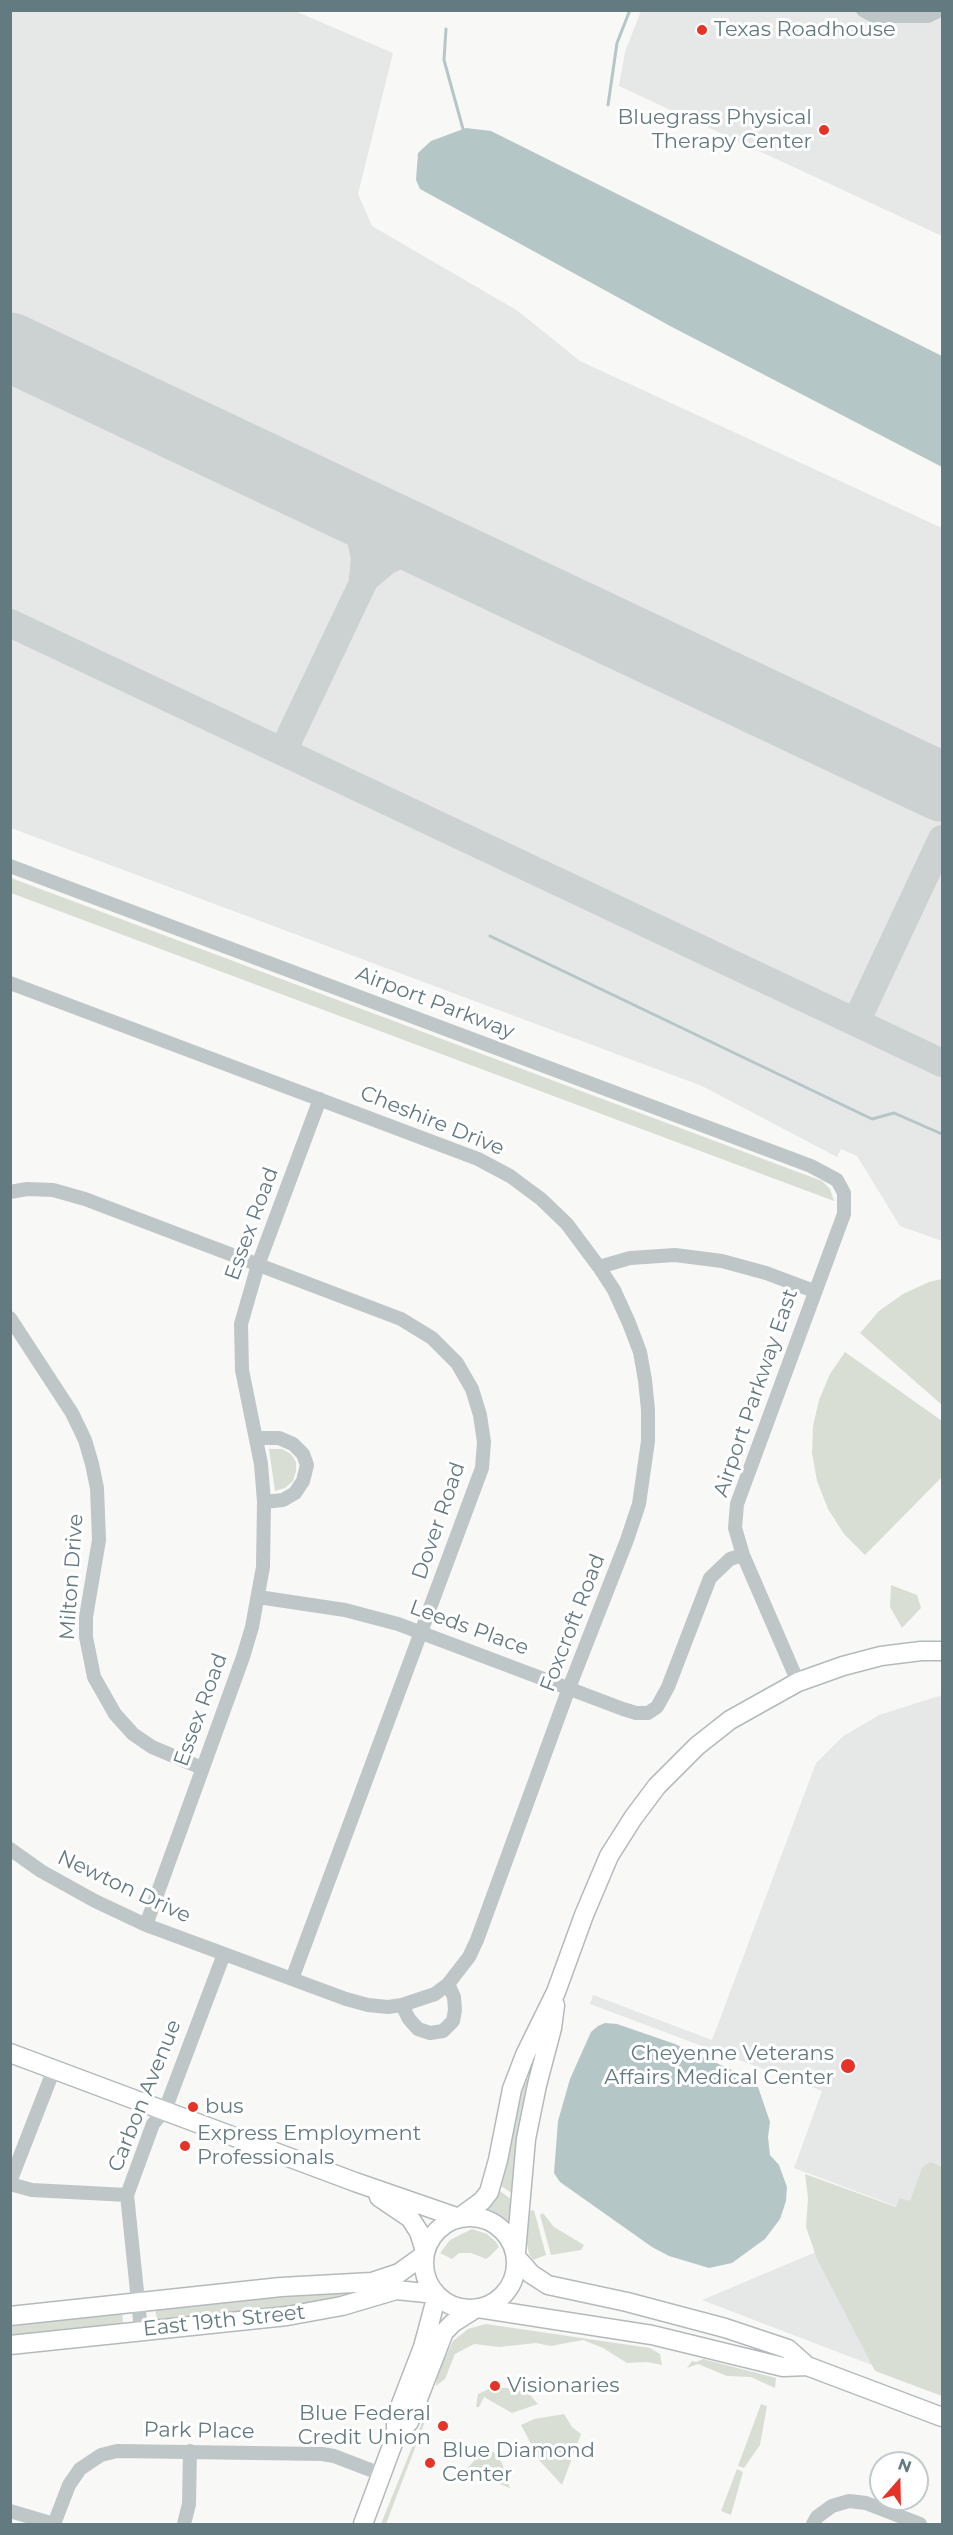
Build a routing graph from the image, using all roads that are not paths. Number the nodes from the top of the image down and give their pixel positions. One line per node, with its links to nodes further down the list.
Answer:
1 (863, 10): 2 (street)
2 (940, 10)
3 (10, 866): 6 (street, Airport Parkway)
4 (10, 983): 5 (street, Cheshire Drive)
5 (320, 1100): 8 (street, Essex Road); 9 (street, Cheshire Drive)
6 (841, 1184): 10 (street, Airport Parkway East)
7 (10, 1192): 8 (street, Dover Road)
8 (258, 1265): 12 (street, Essex Road); 16 (street, Dover Road)
9 (599, 1267): 10 (street); 19 (street, Foxcroft Road)
10 (814, 1291): 14 (street, Airport Parkway East)
11 (10, 1318): 20 (street, Milton Drive)
12 (256, 1438): 13 (street, Essex Road); 13 (street)
13 (264, 1502): 15 (street, Essex Road)
14 (743, 1555): 18 (street, Airport Parkway East); 19 (street, Leeds Place)
15 (258, 1598): 16 (street, Leeds Place); 20 (street, Essex Road)
16 (422, 1632): 19 (street, Leeds Place); 24 (street, Dover Road)
17 (942, 1651): 18 (main road)
18 (798, 1682): 26 (main road)
19 (570, 1688): 25 (street, Foxcroft Road)
20 (202, 1768): 22 (street, Essex Road)
21 (10, 1849): 22 (street, Newton Drive)
22 (146, 1924): 23 (street, Newton Drive)
23 (224, 1954): 24 (street, Foxcroft Road); 30 (street, Carbon Avenue)
24 (292, 1979): 27 (street, Foxcroft Road)
25 (448, 1984): 27 (street, Foxcroft Road); 27 (street)
26 (556, 1992): 34 (main road); 36 (main road)
27 (402, 2005)
28 (10, 2053): 29 (main road)
29 (54, 2069): 30 (main road); 32 (street)
30 (165, 2110): 31 (main road); 33 (street, Carbon Avenue)
31 (355, 2182): 34 (main road); 35 (main road)
32 (10, 2183): 33 (street)
33 (127, 2195): 38 (street, Carbon Avenue)
34 (459, 2218): 35 (main road); 36 (main road)
35 (425, 2253): 37 (main road); 38 (main road, East 19th Street)
36 (516, 2256): 39 (main road); 43 (main road)
37 (436, 2294): 39 (main road); 41 (main road, East 19th Street); 45 (main road)
38 (138, 2302): 40 (main road, East 19th Street); 41 (street, Carbon Avenue)
39 (476, 2309): 43 (main road); 45 (main road)
40 (10, 2316)
41 (141, 2330): 42 (main road, East 19th Street)
42 (10, 2345)
43 (807, 2366): 44 (main road)
44 (942, 2417)
45 (396, 2435): 47 (main road)
46 (190, 2451): 47 (street, Park Place); 49 (street, Park Place); 50 (street)
47 (381, 2474): 51 (main road)
48 (10, 2511): 49 (street)
49 (54, 2524)
50 (184, 2524)
51 (363, 2524)
52 (813, 2524): 53 (street)
53 (921, 2524)

